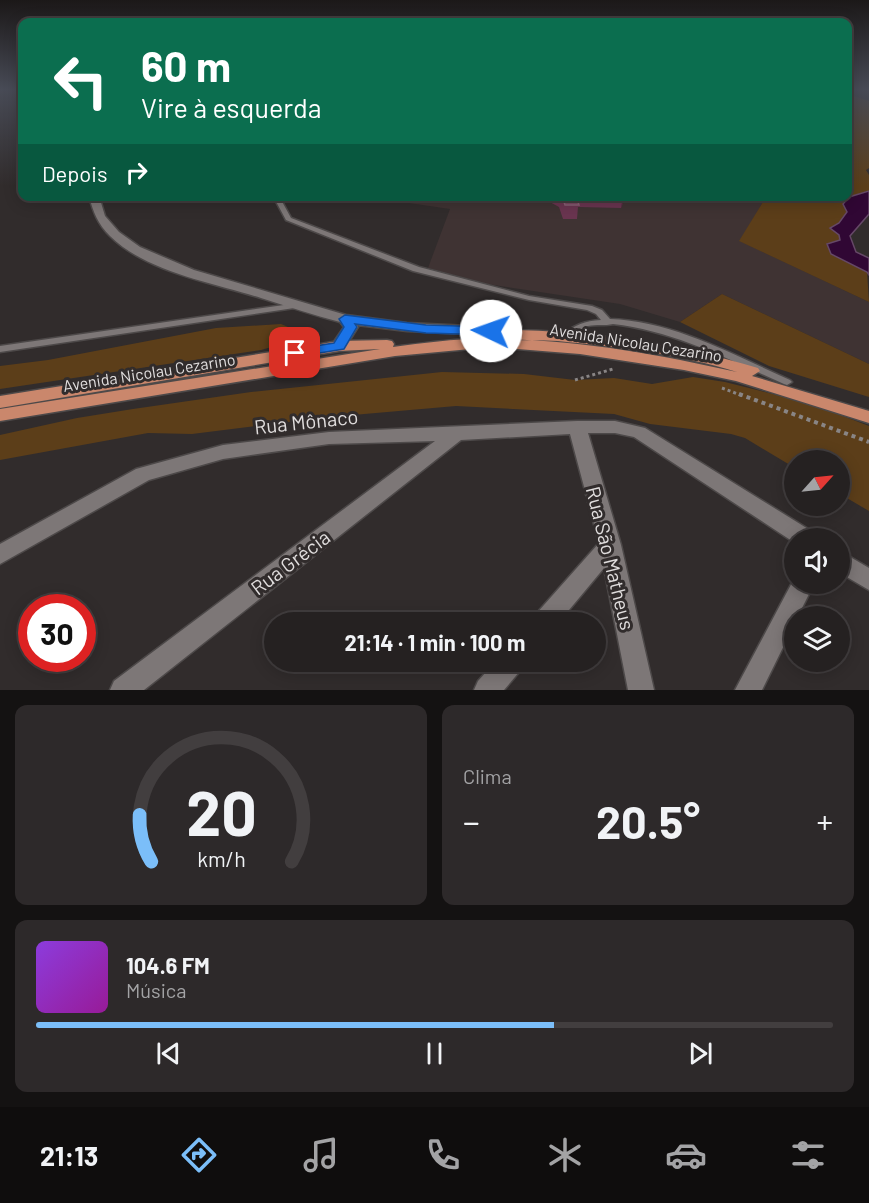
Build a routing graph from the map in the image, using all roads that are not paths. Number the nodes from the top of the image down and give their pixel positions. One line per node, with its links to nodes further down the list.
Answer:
1 (94, 201): 3 (street)
2 (279, 201): 5 (lane)
3 (298, 305): 4 (street); 9 (lane)
4 (345, 319): 6 (street); 8 (street)
5 (609, 322): 7 (lane); 10 (lane)
6 (534, 333): 7 (main road, Avenida Nicolau Cezarino); 8 (main road, Avenida Nicolau Cezarino)
7 (565, 336): 10 (main road, Avenida Nicolau Cezarino)
8 (339, 346): 11 (main road, Avenida Nicolau Cezarino)
9 (0, 349)
10 (787, 382): 12 (main road, Avenida Nicolau Cezarino)
11 (0, 402)
12 (869, 407)
13 (0, 415): 14 (main road, Avenida Nicolau Cezarino)
14 (869, 417)
15 (578, 427): 16 (street, Rua Mônaco); 17 (street, Rua Mônaco); 18 (street, Rua São Matheus)
16 (457, 434): 19 (street, Rua Mônaco); 25 (street, Rua Grécia)
17 (789, 528)
18 (610, 545): 23 (street); 27 (street, Rua São Matheus)
19 (0, 555)
20 (850, 568): 21 (street)
21 (869, 580)
22 (798, 594): 28 (street)
23 (553, 612)
24 (502, 672): 26 (street)
25 (123, 690)
26 (487, 690)
27 (641, 690)
28 (748, 690)

